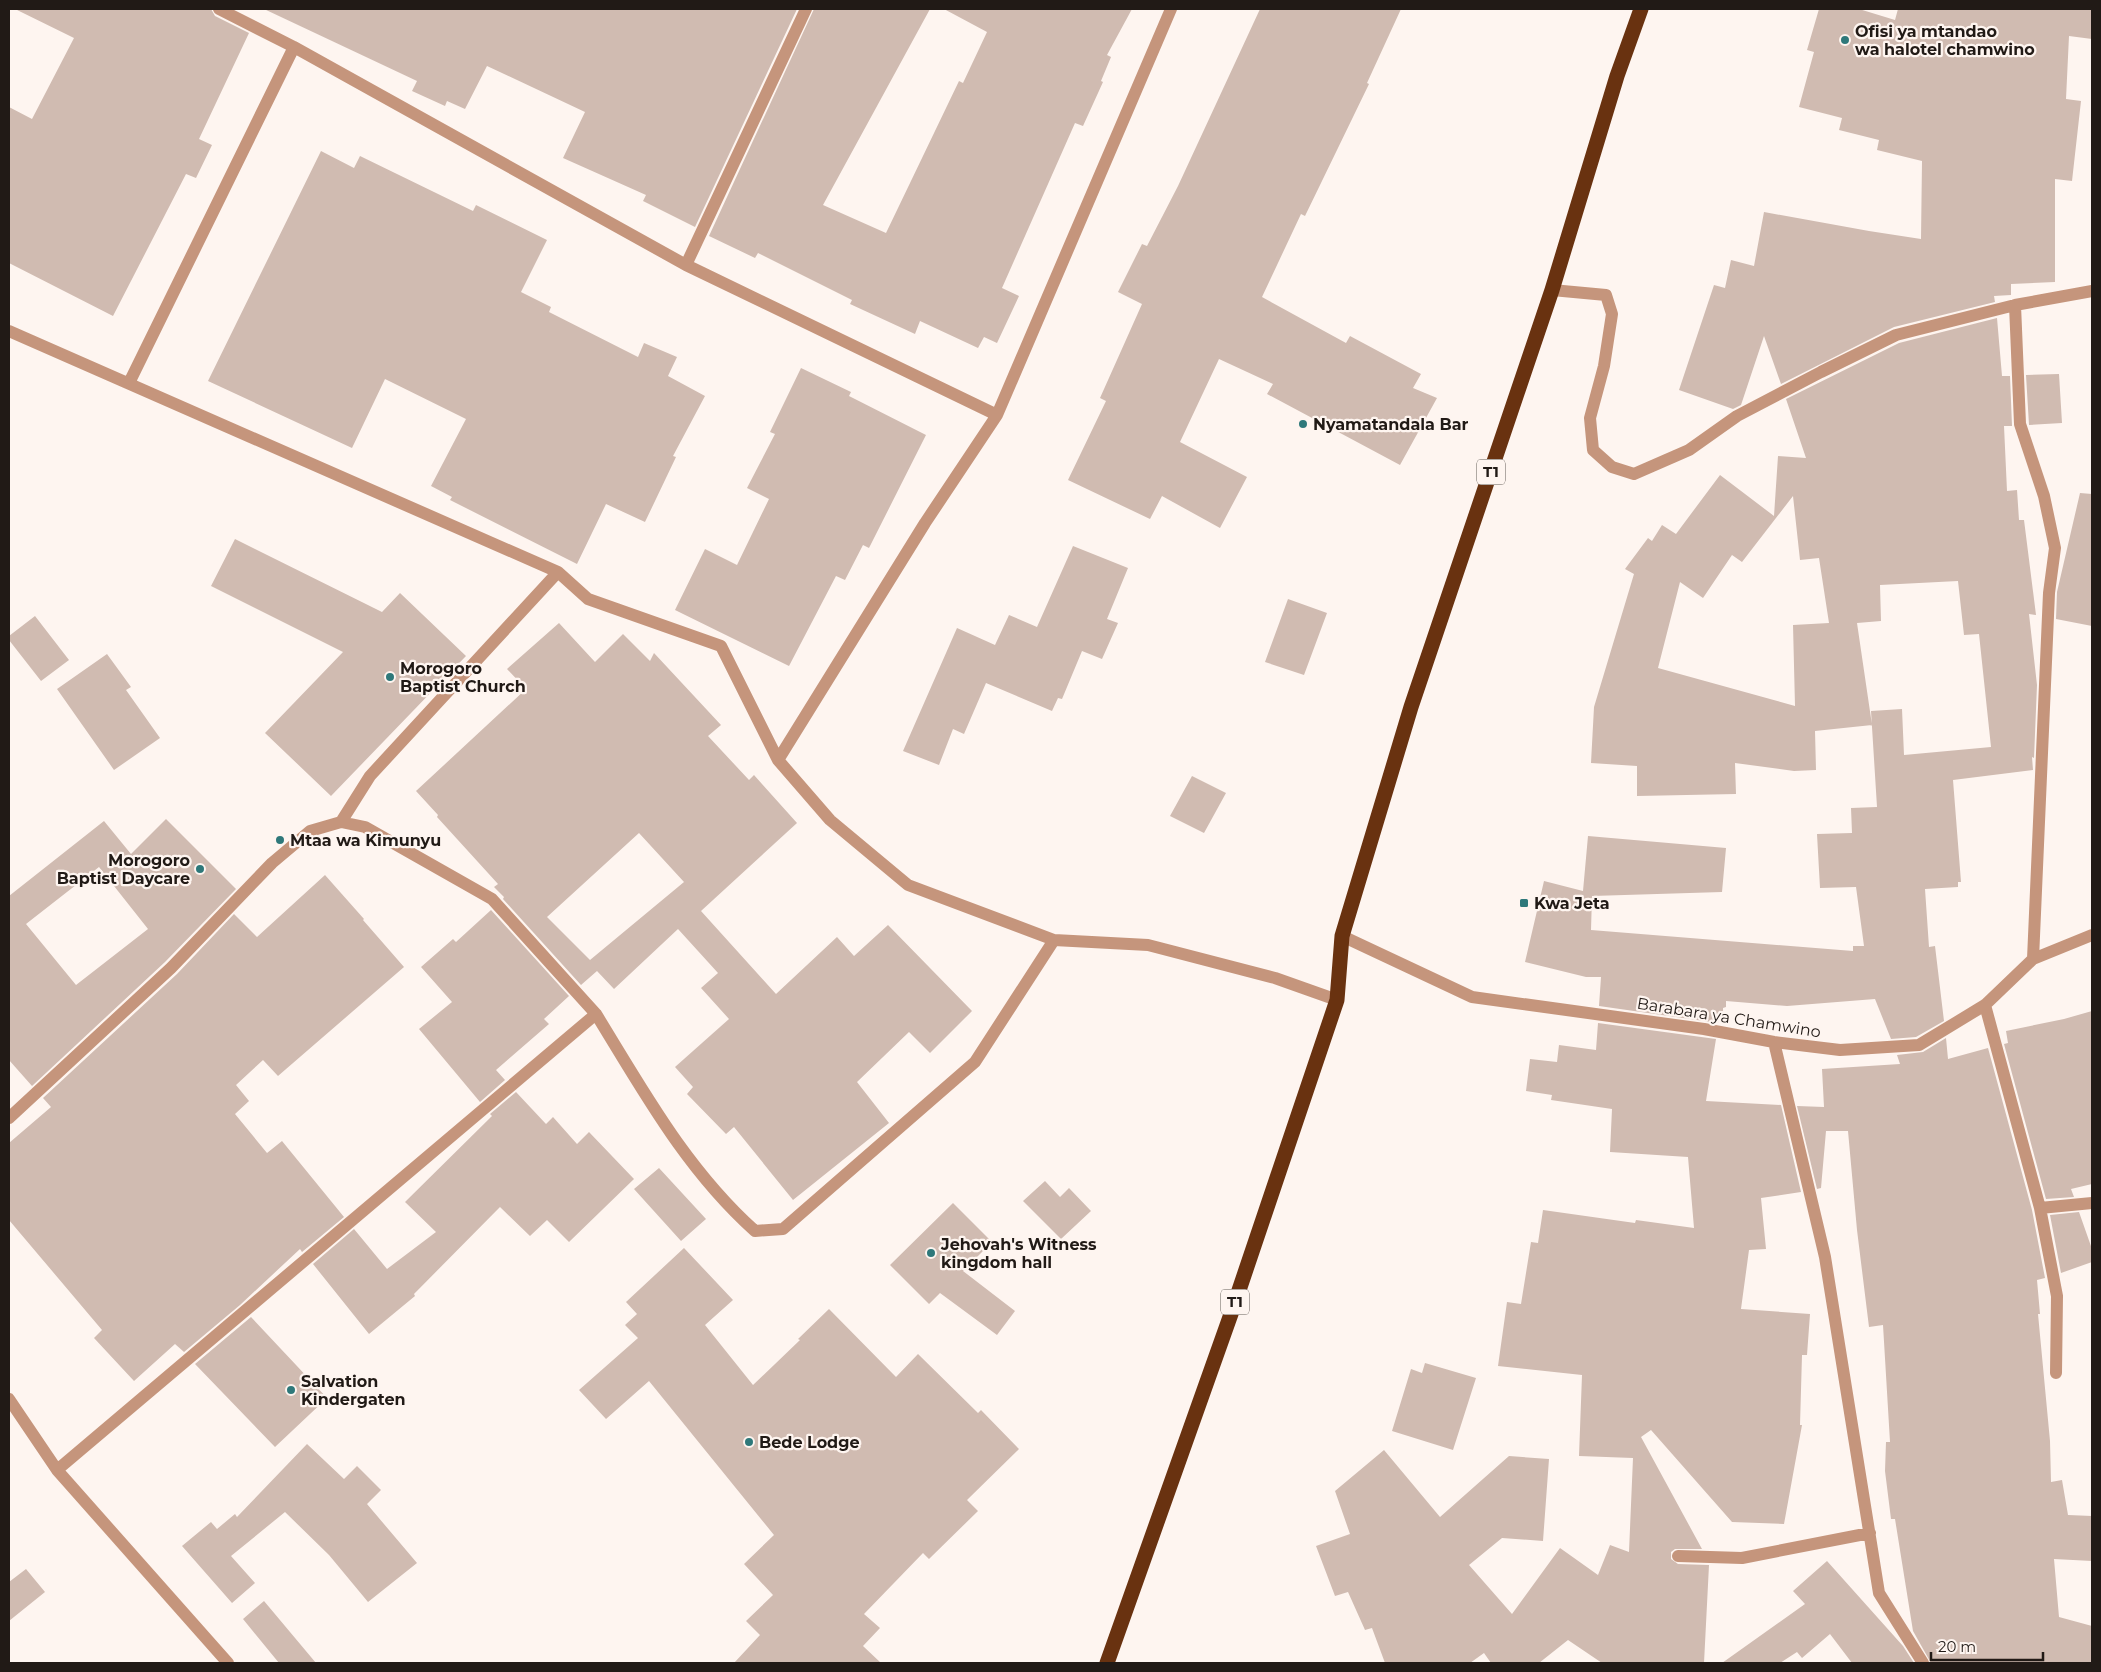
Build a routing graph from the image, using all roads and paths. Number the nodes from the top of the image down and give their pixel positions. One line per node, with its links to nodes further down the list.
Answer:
1 (219, 9): 5 (street)
2 (806, 9): 6 (street)
3 (1171, 9): 12 (street)
4 (1641, 9): 7 (highway, T1)
5 (294, 47): 6 (street); 11 (street)
6 (686, 264): 12 (street)
7 (1552, 290): 9 (street); 17 (highway, T1)
8 (2092, 291): 9 (street)
9 (2014, 305): 19 (street)
10 (9, 331): 11 (street)
11 (129, 384): 13 (street)
12 (997, 415): 14 (street)
13 (558, 572): 14 (street); 15 (street)
14 (778, 760): 18 (street)
15 (341, 822): 22 (street); 24 (street)
16 (2092, 935): 19 (street, Barabara ya Chamwino)
17 (1342, 936): 20 (highway, T1); 23 (street, Barabara ya Chamwino)
18 (1054, 940): 20 (street); 22 (street)
19 (2033, 960): 21 (street, Barabara ya Chamwino)
20 (1337, 1000): 33 (highway, T1)
21 (1985, 1005): 23 (street, Barabara ya Chamwino); 26 (street)
22 (596, 1014): 29 (street)
23 (1774, 1042): 30 (street)
24 (9, 1118)
25 (2092, 1203): 26 (street)
26 (2040, 1208): 27 (street)
27 (2056, 1374)
28 (9, 1399): 29 (street)
29 (57, 1470): 32 (street)
30 (1870, 1533): 31 (street); 34 (street)
31 (1678, 1556)
32 (228, 1663)
33 (1107, 1663)
34 (1923, 1663)

